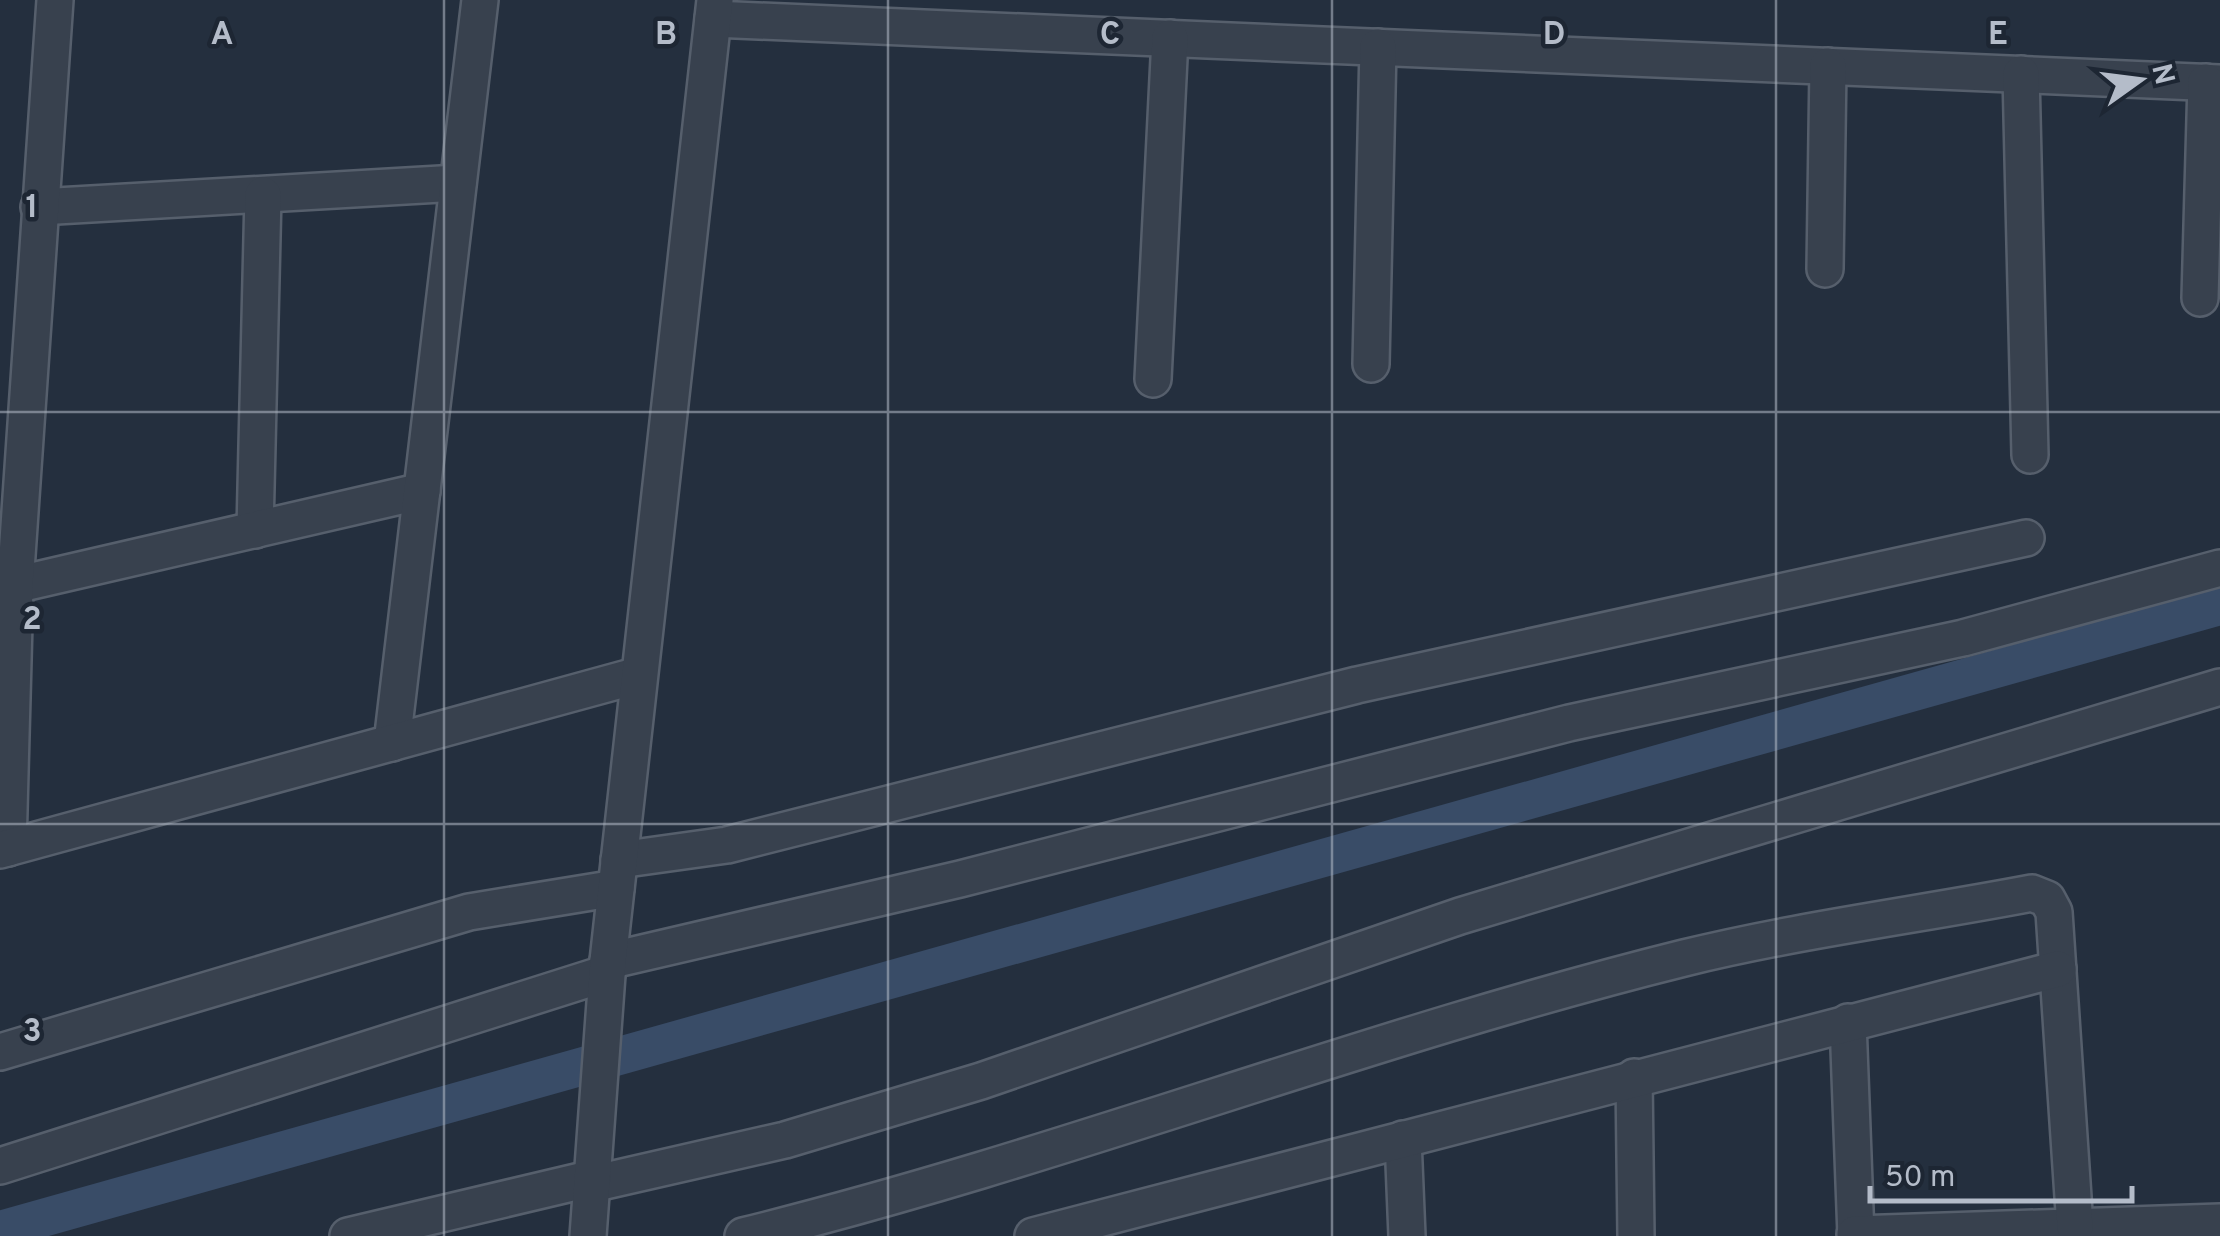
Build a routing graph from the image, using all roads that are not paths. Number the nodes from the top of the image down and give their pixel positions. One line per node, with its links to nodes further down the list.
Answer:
1 (56, 0): 11 (street)
2 (480, 0): 9 (street)
3 (714, 10): 4 (street); 22 (street)
4 (1170, 38): 5 (street); 15 (street)
5 (1378, 48): 6 (street); 14 (street)
6 (1828, 66): 7 (street); 12 (street)
7 (2021, 74): 8 (street); 16 (street)
8 (2213, 82): 13 (street)
9 (458, 183): 10 (street); 17 (street)
10 (263, 195): 11 (street); 18 (street)
11 (39, 206): 21 (street)
12 (1825, 269)
13 (2200, 298)
14 (1372, 364)
15 (1154, 379)
16 (2030, 455)
17 (422, 491): 18 (street); 24 (street)
18 (255, 530): 21 (street)
19 (2026, 538): 26 (street)
20 (2220, 568): 27 (street)
21 (14, 585): 25 (street)
22 (640, 675): 24 (street); 26 (street)
23 (2220, 687): 34 (street)
24 (392, 743): 25 (street)
25 (4, 849)
26 (617, 874): 27 (street); 30 (street)
27 (608, 967): 33 (street); 34 (street)
28 (2058, 968): 29 (street); 36 (street); 41 (street)
29 (1848, 1022): 31 (street); 38 (street)
30 (0, 1052)
31 (1634, 1077): 32 (street); 43 (street)
32 (1403, 1138): 37 (street); 42 (street)
33 (0, 1166)
34 (593, 1181): 39 (street); 40 (street)
35 (2220, 1222): 36 (street)
36 (2075, 1226): 38 (street)
37 (1048, 1234)
38 (1856, 1235)
39 (348, 1236)
40 (588, 1236)
41 (743, 1236)
42 (1407, 1236)
43 (1636, 1236)

